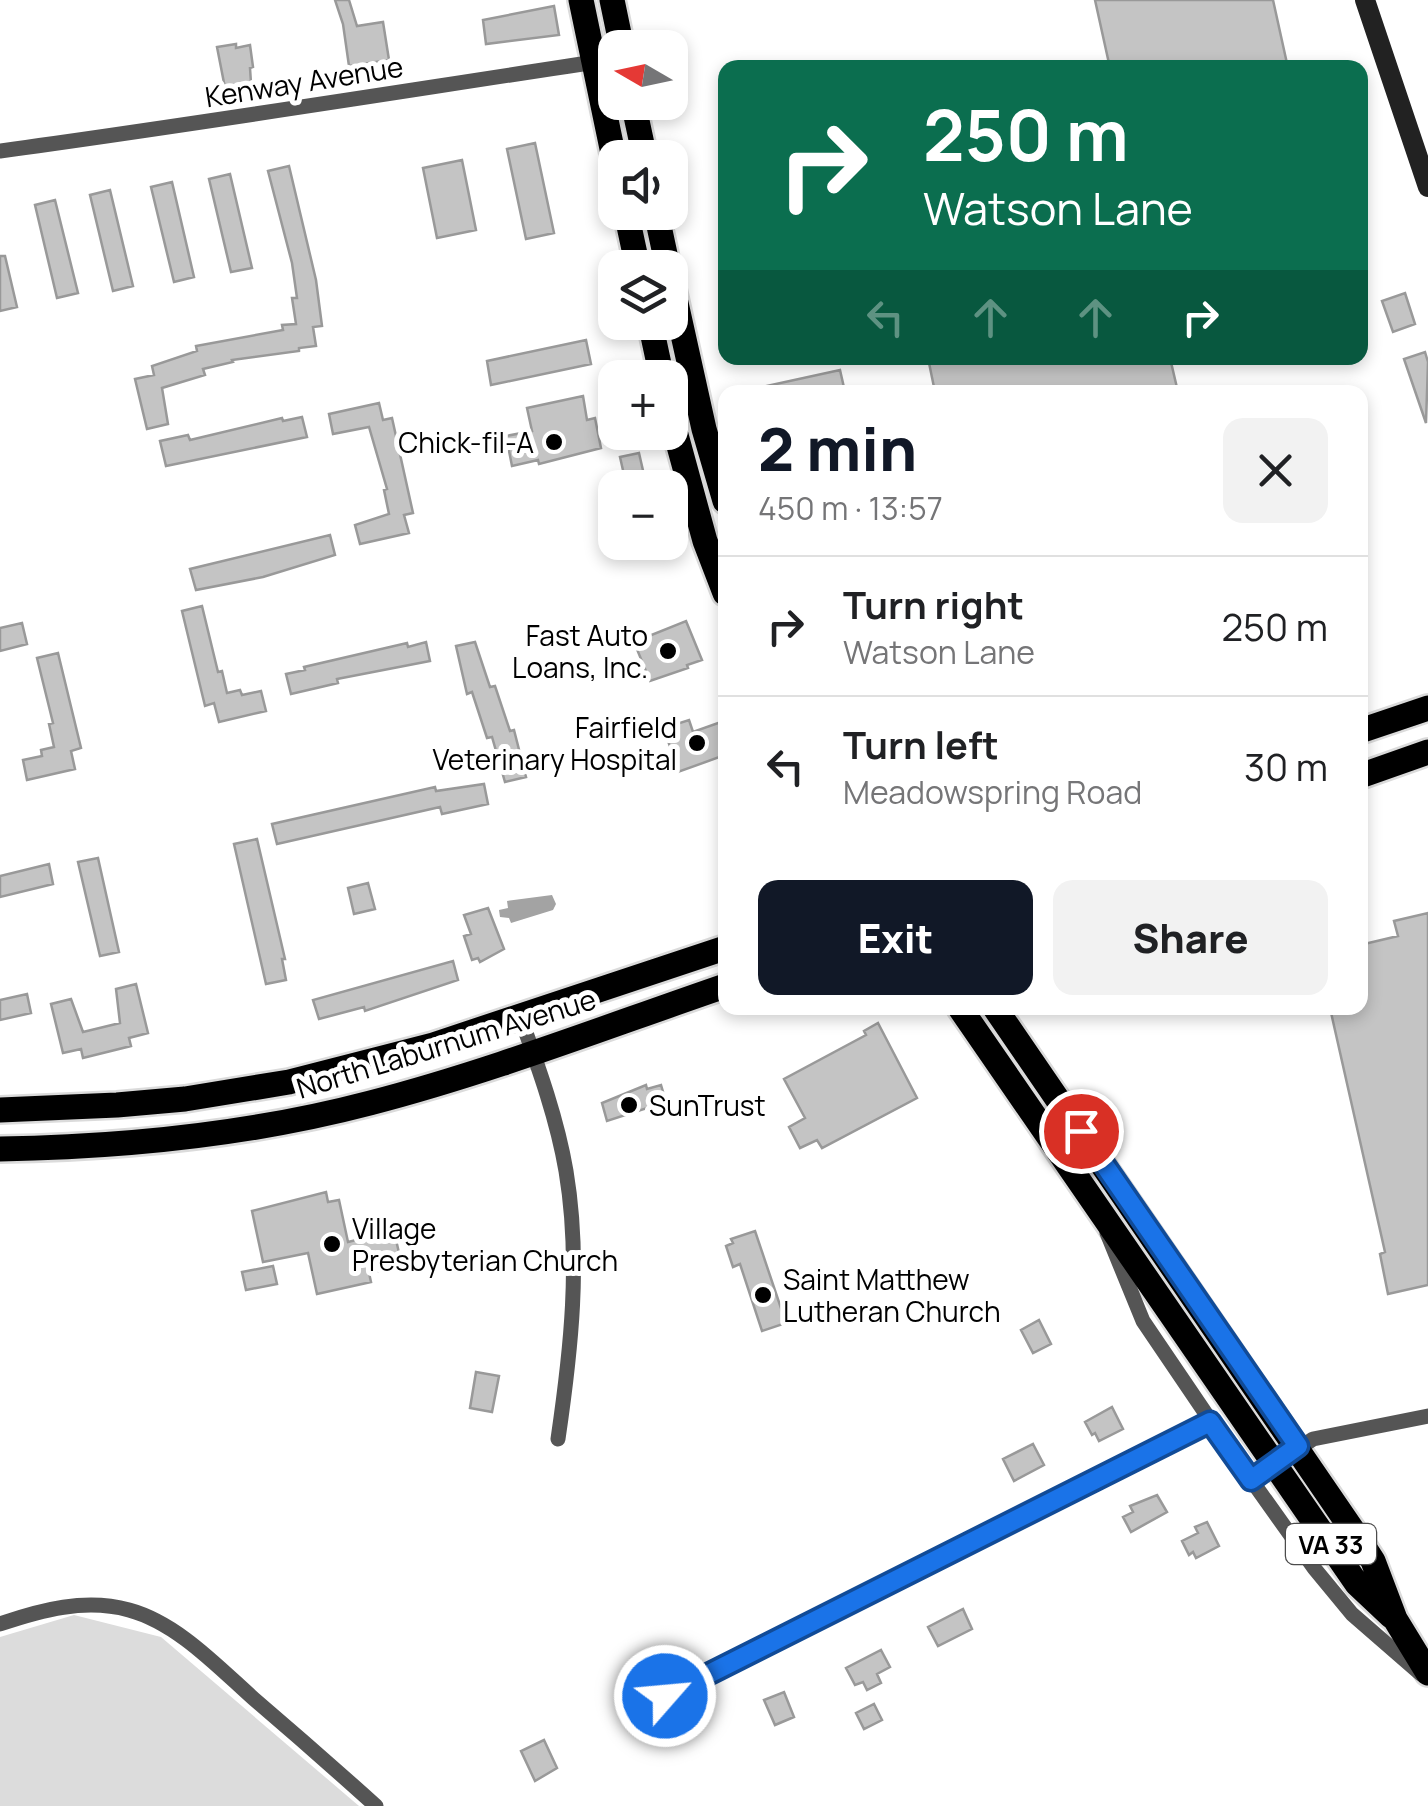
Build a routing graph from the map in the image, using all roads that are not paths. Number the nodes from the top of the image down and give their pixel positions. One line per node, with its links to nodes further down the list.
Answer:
1 (582, 0): 5 (main road)
2 (612, 0): 4 (main road)
3 (1365, 0): 8 (street)
4 (618, 30)
5 (598, 42)
6 (598, 62): 7 (street, Kenway Avenue)
7 (0, 151)
8 (1428, 187)
9 (684, 340): 11 (main road)
10 (680, 450): 12 (main road)
11 (718, 476)
12 (718, 575)
13 (1428, 708): 14 (main road)
14 (1368, 728)
15 (1428, 752): 16 (main road)
16 (1368, 773)
17 (718, 950): 21 (main road, North Laburnum Avenue)
18 (718, 988): 22 (main road, North Laburnum Avenue)
19 (965, 1015): 25 (main road, VA 33)
20 (1000, 1015): 29 (main road, VA 33)
21 (520, 1016): 22 (street); 23 (main road, North Laburnum Avenue)
22 (533, 1052): 24 (main road, North Laburnum Avenue); 28 (street)
23 (0, 1110)
24 (0, 1148)
25 (1100, 1210): 27 (street); 30 (main road, VA 33)
26 (1428, 1416): 29 (street)
27 (1210, 1422): 31 (street); 35 (street)
28 (558, 1440)
29 (1298, 1446): 30 (street); 32 (main road, VA 33)
30 (1274, 1462): 31 (street); 32 (main road, VA 33)
31 (1251, 1480): 34 (street)
32 (1395, 1619): 34 (main road, VA 33)
33 (0, 1624): 36 (street)
34 (1428, 1676)
35 (665, 1696)
36 (376, 1806)

